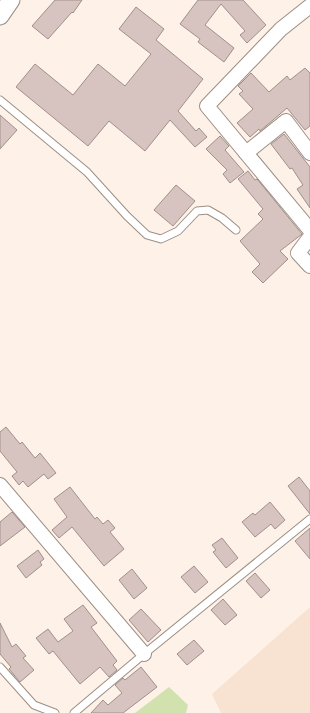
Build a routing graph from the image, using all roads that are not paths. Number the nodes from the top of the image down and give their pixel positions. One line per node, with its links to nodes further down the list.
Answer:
1 (11, 0): 3 (street)
2 (310, 6): 5 (street)
3 (0, 16)
4 (0, 100): 7 (lane)
5 (246, 153): 6 (street); 8 (street)
6 (310, 153)
7 (236, 230)
8 (310, 230)
9 (310, 237): 10 (street)
10 (310, 266)
11 (0, 485): 13 (street)
12 (310, 519): 13 (lane)
13 (144, 654): 16 (lane)
14 (0, 667): 15 (lane)
15 (55, 713)
16 (74, 713)

